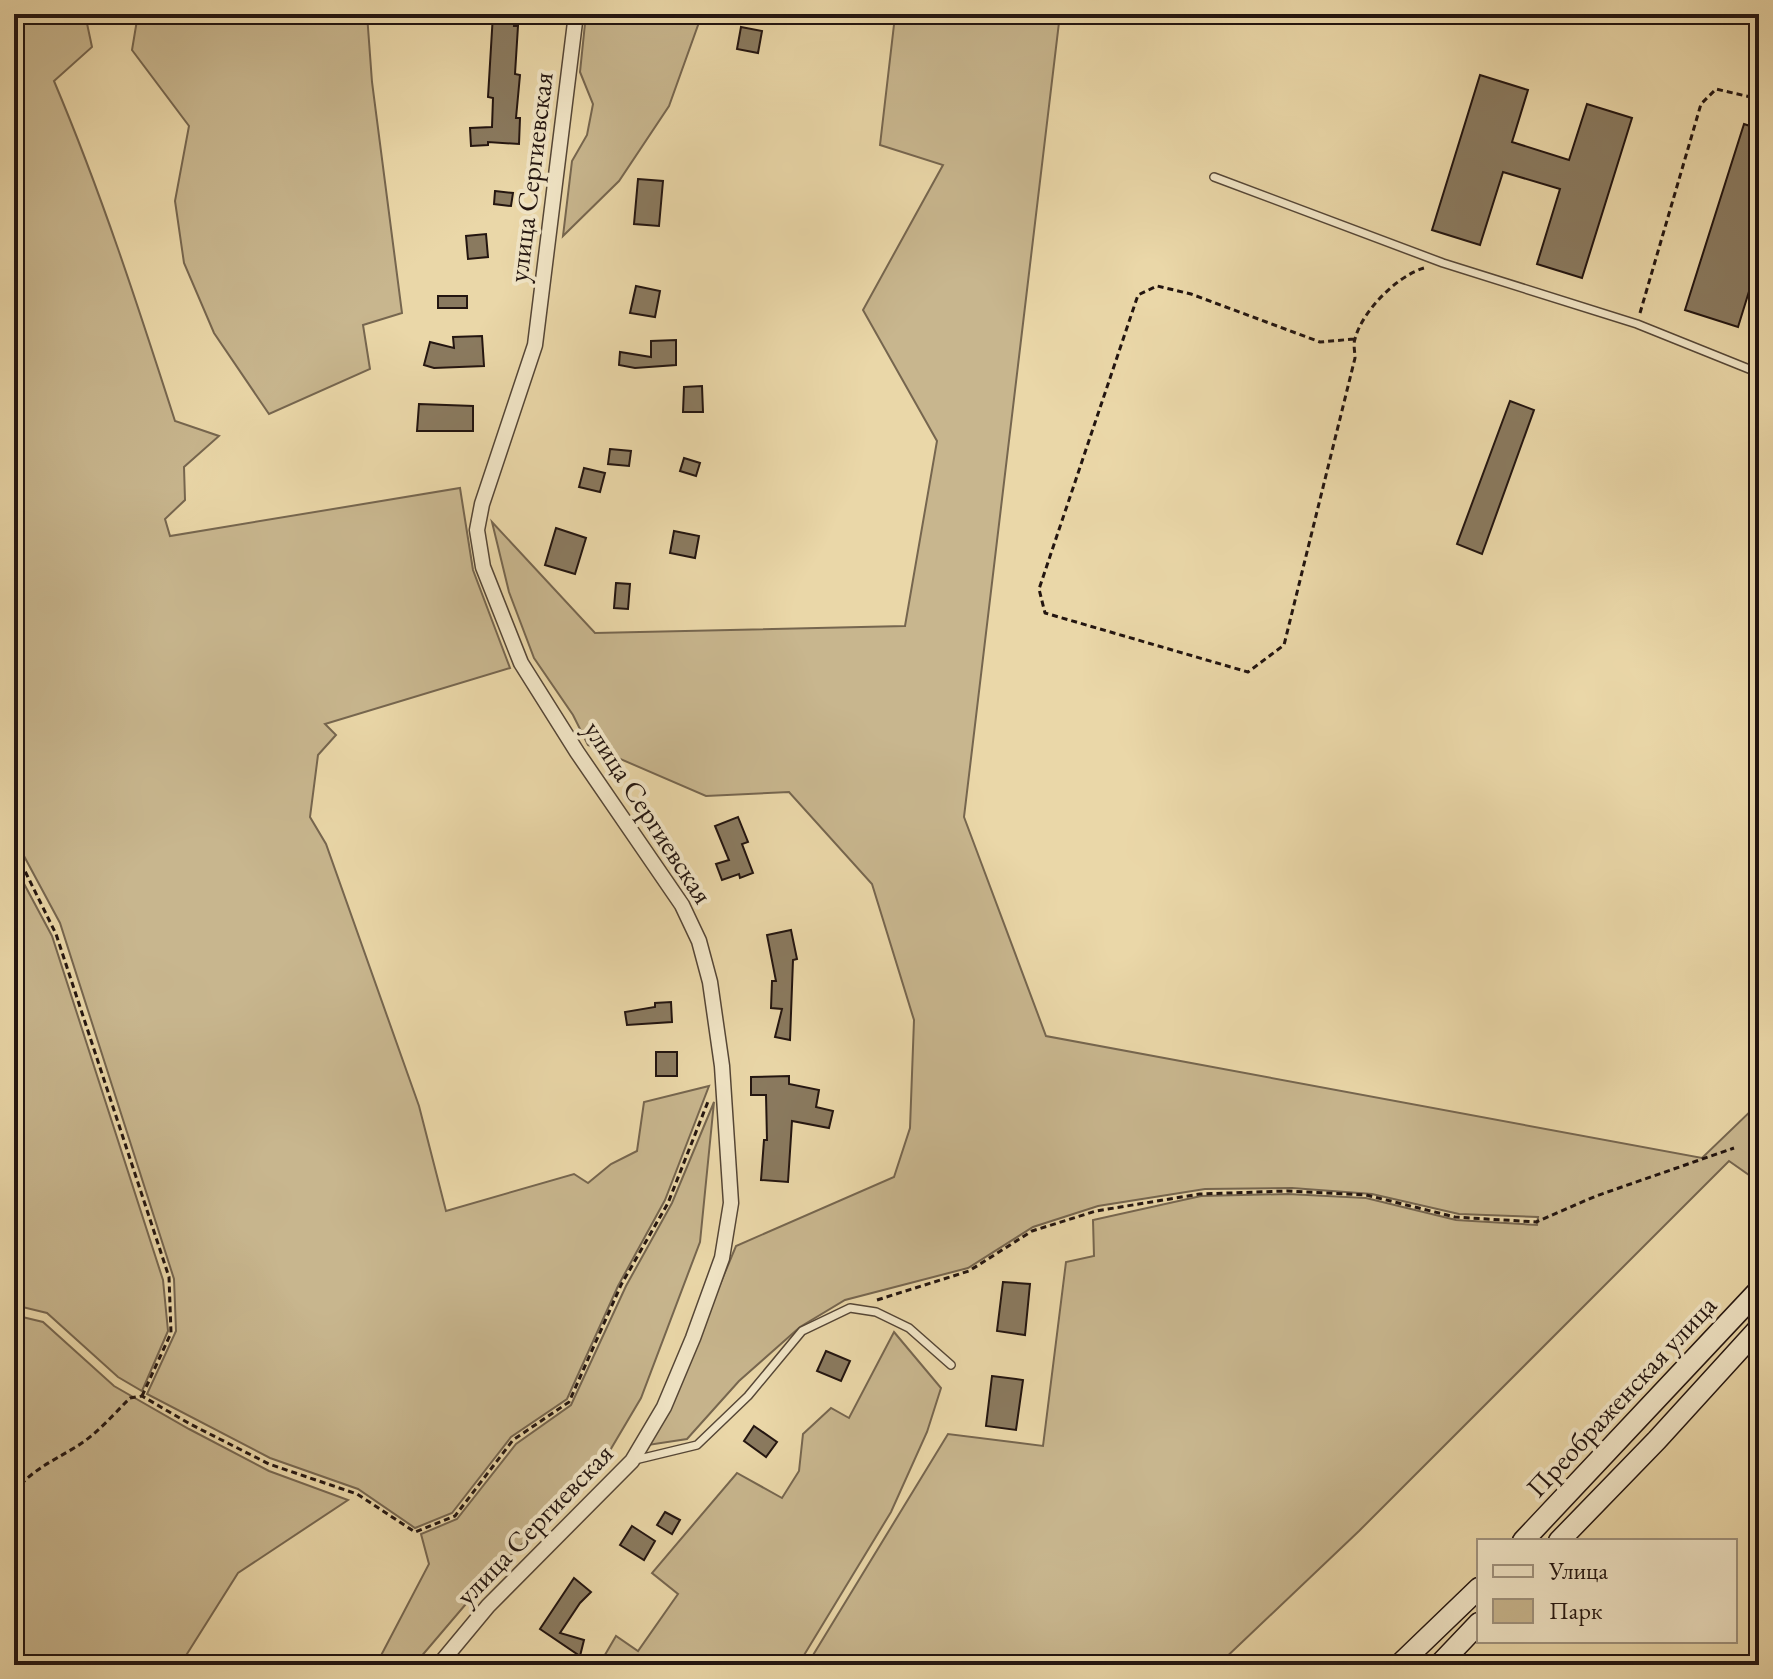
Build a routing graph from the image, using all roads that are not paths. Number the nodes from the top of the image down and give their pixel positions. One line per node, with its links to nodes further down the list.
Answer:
1 (576, 14): 7 (street, улица Сергиевская)
2 (1214, 177): 3 (lane)
3 (1759, 373)
4 (1759, 1290): 8 (main road, Преображенская улица)
5 (1759, 1328): 9 (main road, Преображенская улица)
6 (951, 1365): 7 (lane)
7 (632, 1461): 12 (street, улица Сергиевская)
8 (1525, 1539)
9 (1561, 1539)
10 (1477, 1590): 13 (main road)
11 (1477, 1625): 14 (main road)
12 (439, 1665)
13 (1399, 1665)
14 (1439, 1665)

